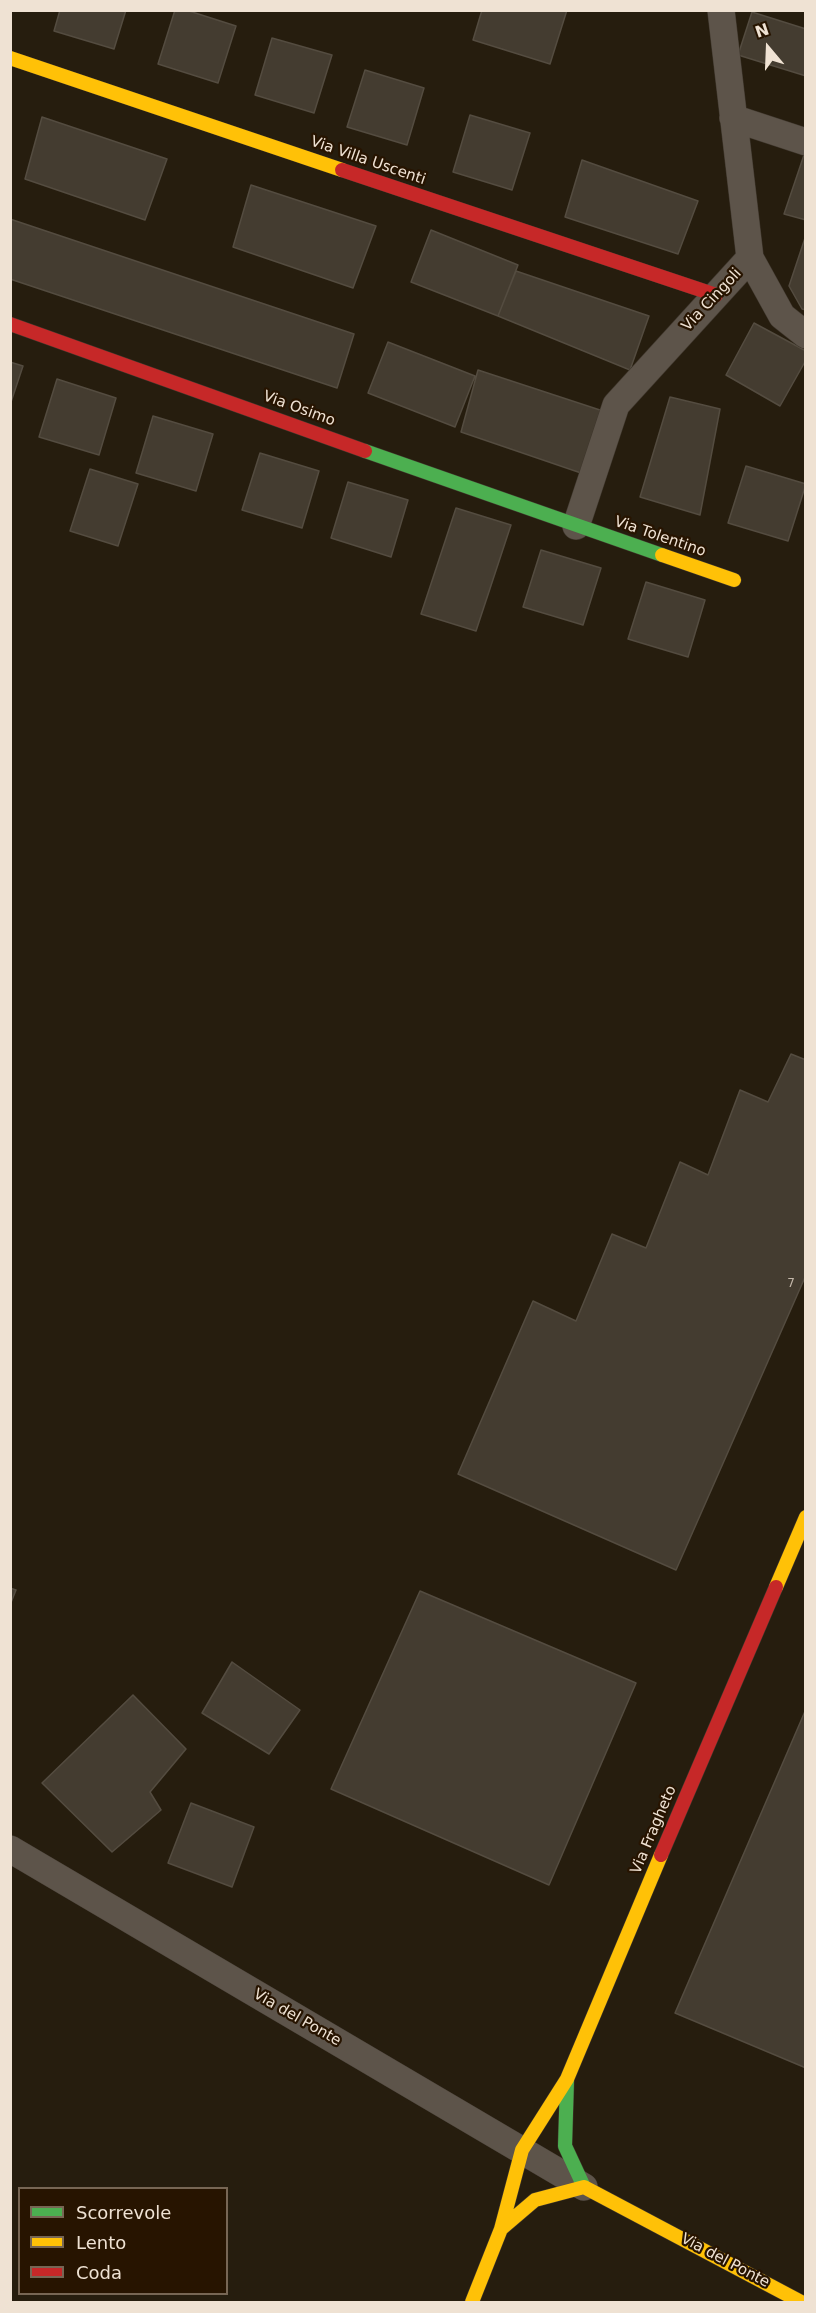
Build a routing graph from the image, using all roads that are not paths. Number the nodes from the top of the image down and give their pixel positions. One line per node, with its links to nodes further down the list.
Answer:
1 (721, 10): 3 (street, Via Cingoli)
2 (10, 58): 6 (street, Via Villa Uscenti)
3 (733, 118): 4 (street); 5 (street, Via Cingoli)
4 (806, 142)
5 (750, 258): 6 (street, Via Cingoli); 8 (street)
6 (716, 295): 9 (street, Via Cingoli)
7 (10, 324): 9 (street, Via Osimo)
8 (806, 336)
9 (576, 525): 10 (street, Via Tolentino)
10 (734, 580)
11 (806, 1517): 13 (street, Via Fragheto)
12 (10, 1849): 14 (street, Via del Ponte)
13 (567, 2079): 14 (street, Via Fragheto); 15 (street)
14 (522, 2150): 15 (street, Via del Ponte); 16 (street, Via Fragheto)
15 (584, 2187): 16 (street); 18 (street, Via del Ponte)
16 (501, 2229): 17 (street, Via Fragheto)
17 (472, 2302)
18 (801, 2302)

